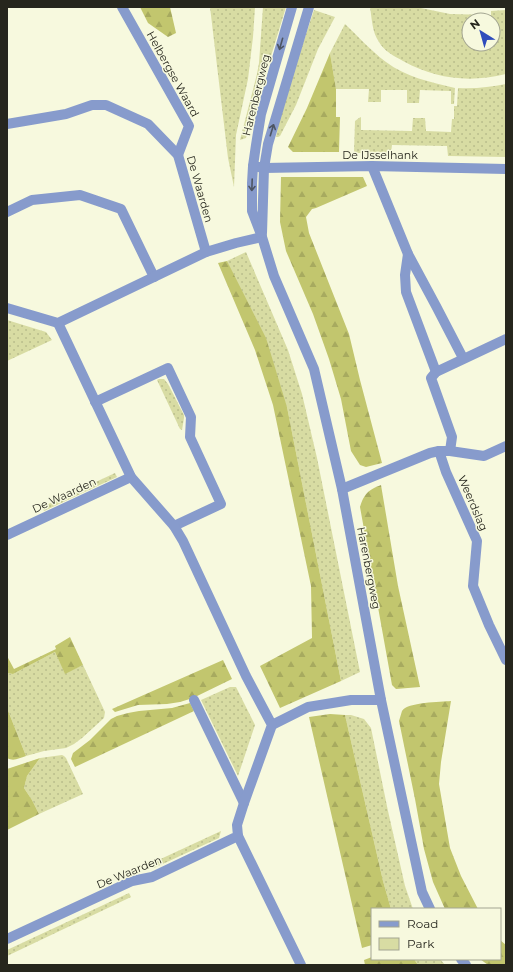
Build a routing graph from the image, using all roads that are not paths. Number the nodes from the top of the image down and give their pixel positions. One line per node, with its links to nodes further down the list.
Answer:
1 (122, 7): 5 (street, Helbergse Waard)
2 (292, 7): 6 (street, Harenbergweg, one-way to 6)
3 (309, 7): 8 (street, Harenbergweg, one-way to 3)
4 (7, 124): 5 (street, De Waarden)
5 (178, 155): 12 (street, De Waarden)
6 (253, 166): 8 (street, De IJsselhank); 11 (street, Harenbergweg, one-way to 11)
7 (372, 166): 8 (street, De IJsselhank); 9 (street, De IJsselhank); 13 (street)
8 (264, 168): 11 (street, Harenbergweg)
9 (506, 169)
10 (7, 212): 14 (street)
11 (262, 237): 12 (street); 25 (street, Harenbergweg)
12 (206, 252): 14 (street)
13 (408, 254): 18 (street); 19 (street)
14 (154, 277): 16 (street)
15 (7, 308): 16 (street)
16 (58, 323): 20 (street)
17 (506, 339): 18 (street)
18 (463, 358): 19 (street)
19 (436, 372): 23 (street)
20 (95, 402): 24 (street); 26 (street)
21 (506, 446): 23 (street)
22 (439, 451): 23 (street); 25 (street); 28 (street, Weerdslag)
23 (450, 451)
24 (131, 477): 26 (street); 27 (street, De Waarden)
25 (342, 489): 30 (street, Harenbergweg)
26 (174, 526): 31 (street)
27 (7, 535)
28 (505, 656)
29 (194, 700): 32 (street)
30 (381, 700): 31 (street); 34 (street, Harenbergweg)
31 (272, 725): 32 (street)
32 (244, 803): 33 (street)
33 (238, 836): 35 (street, De Waarden); 36 (street)
34 (430, 908)
35 (7, 939)
36 (301, 965)

